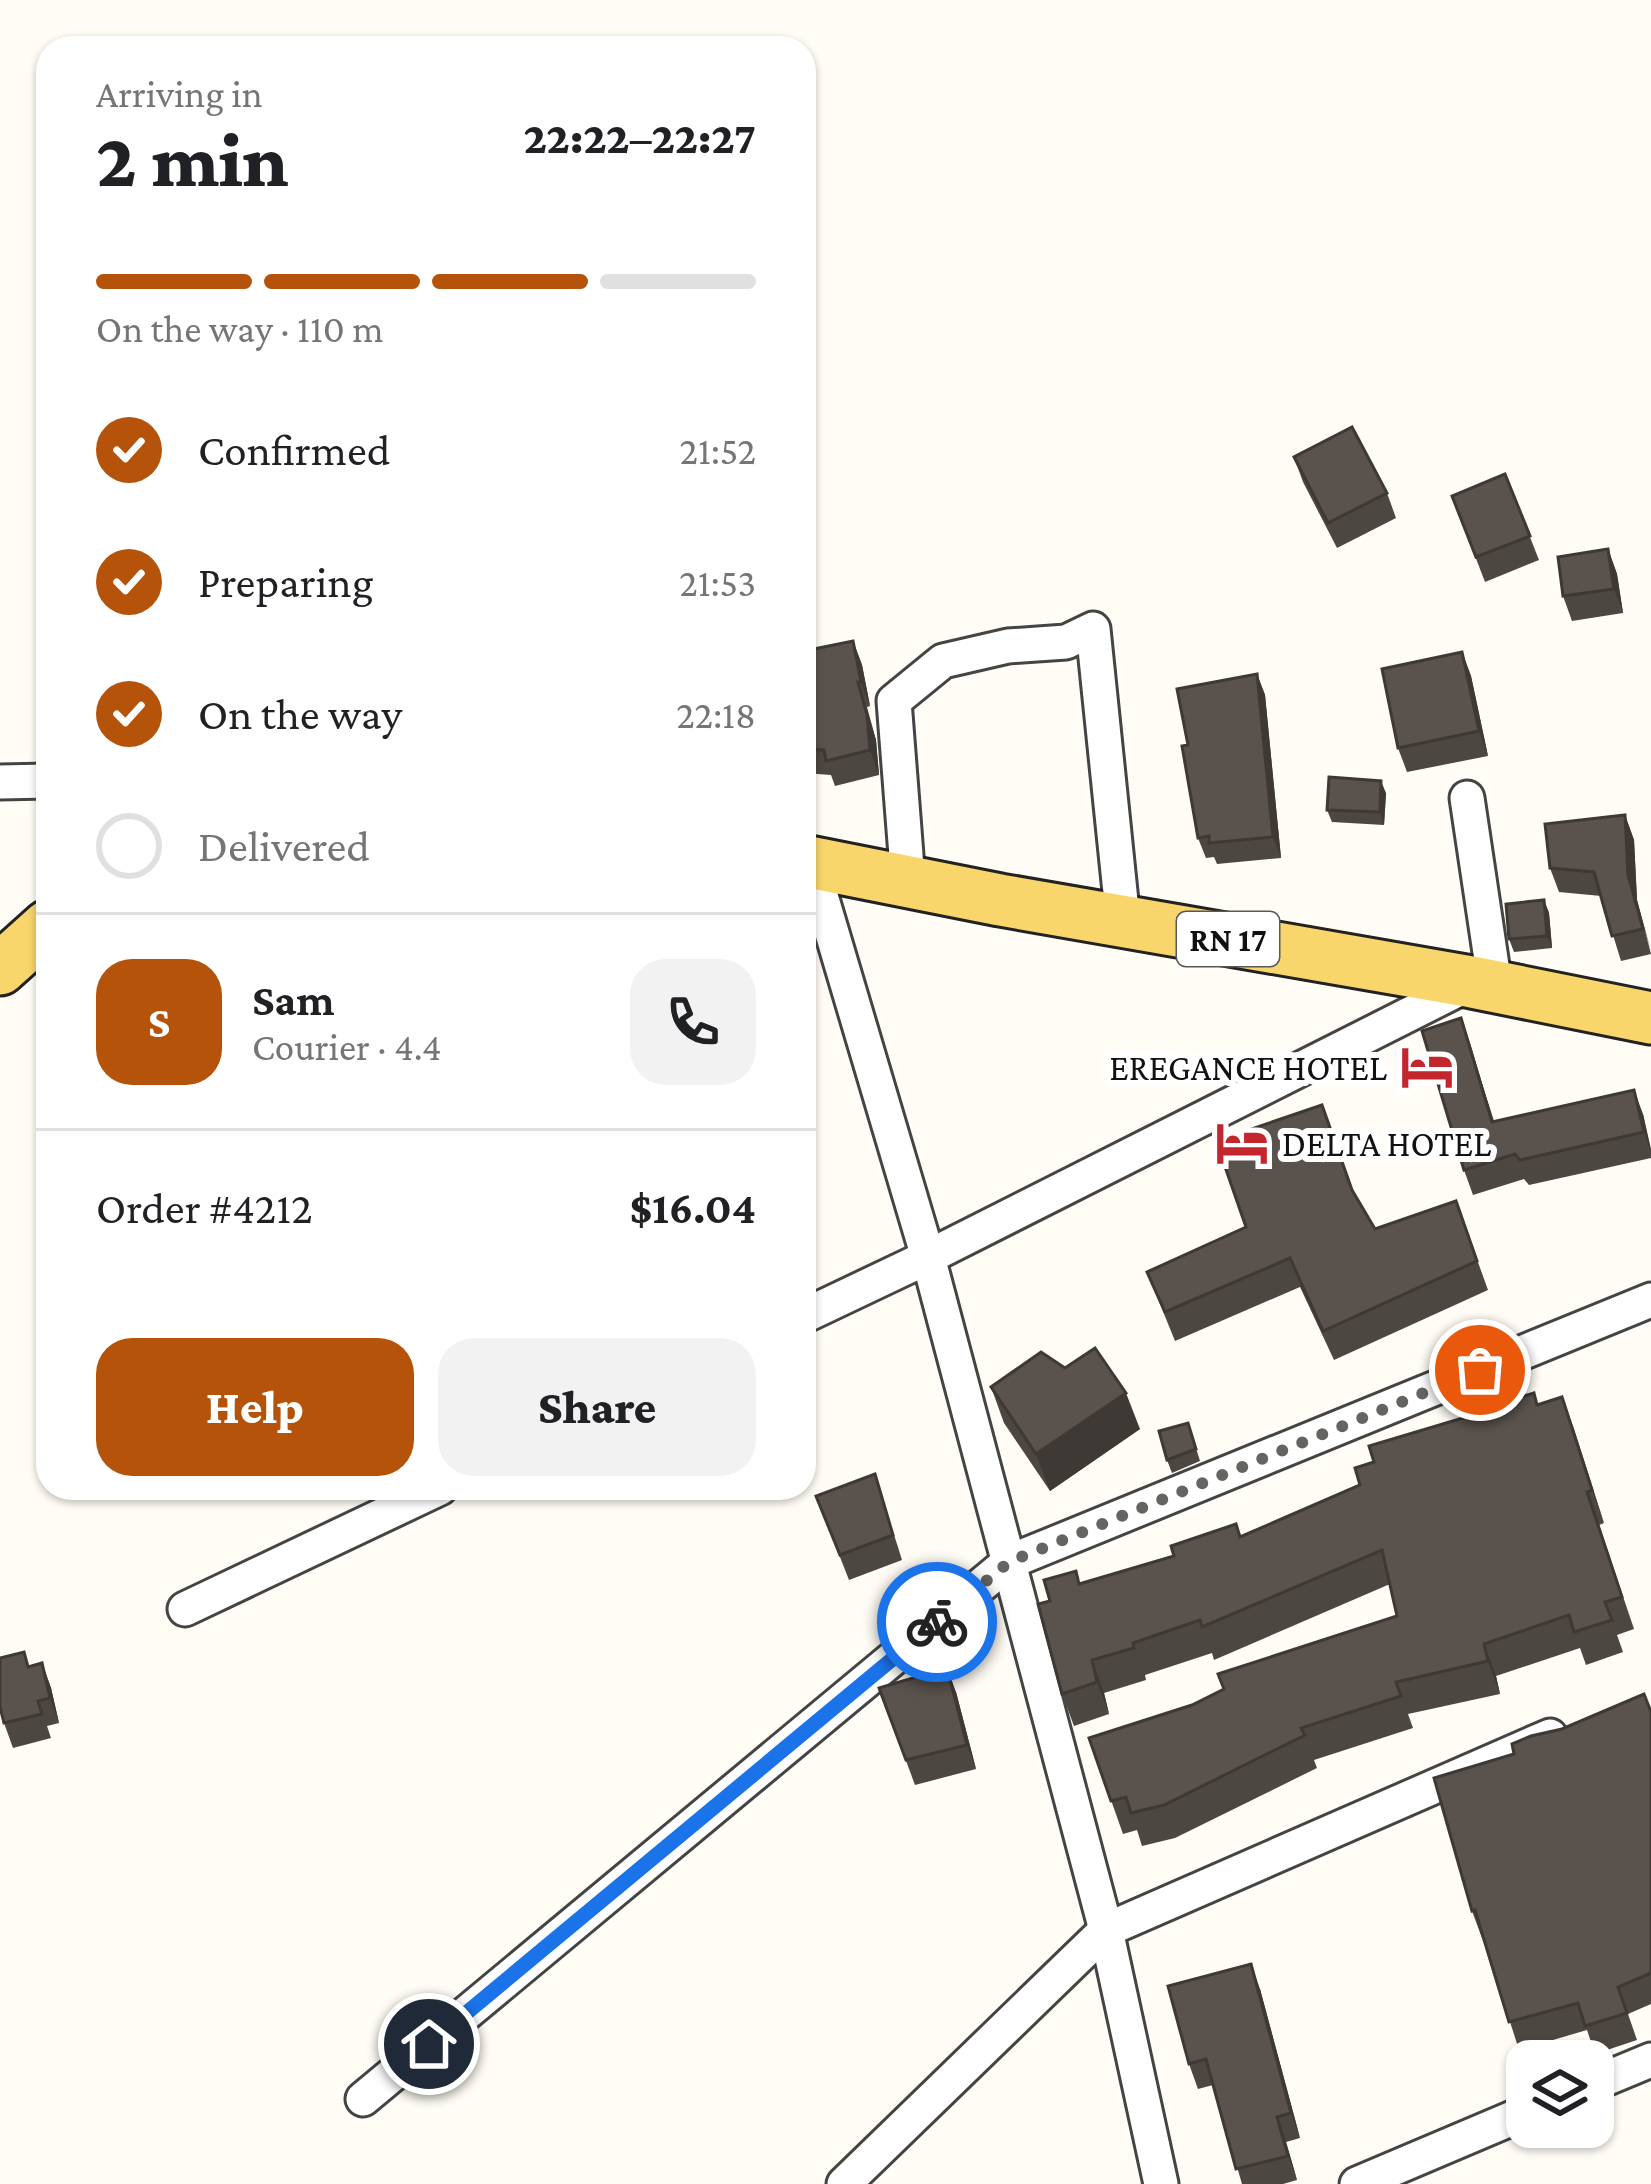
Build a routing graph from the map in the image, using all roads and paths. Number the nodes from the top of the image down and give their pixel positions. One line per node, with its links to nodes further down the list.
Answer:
1 (36, 781): 2 (street)
2 (0, 782)
3 (1467, 798): 10 (street)
4 (816, 864): 5 (main road, RN 17)
5 (908, 881): 7 (main road, RN 17); 7 (street)
6 (816, 920): 12 (street)
7 (1123, 921): 10 (main road, RN 17)
8 (36, 937): 9 (main road)
9 (0, 969)
10 (1484, 984): 11 (main road, RN 17); 12 (street)
11 (1651, 1018)
12 (928, 1257): 14 (street); 16 (street)
13 (1651, 1300): 16 (street)
14 (816, 1310)
15 (415, 1500): 17 (street)
16 (1009, 1562): 19 (street); 22 (street)
17 (185, 1609)
18 (1586, 1720): 19 (street)
19 (1106, 1930): 24 (street); 25 (street)
20 (1651, 2060): 21 (street)
21 (1614, 2075)
22 (363, 2099)
23 (1506, 2121): 26 (street)
24 (844, 2184)
25 (1161, 2184)
26 (1357, 2184)

